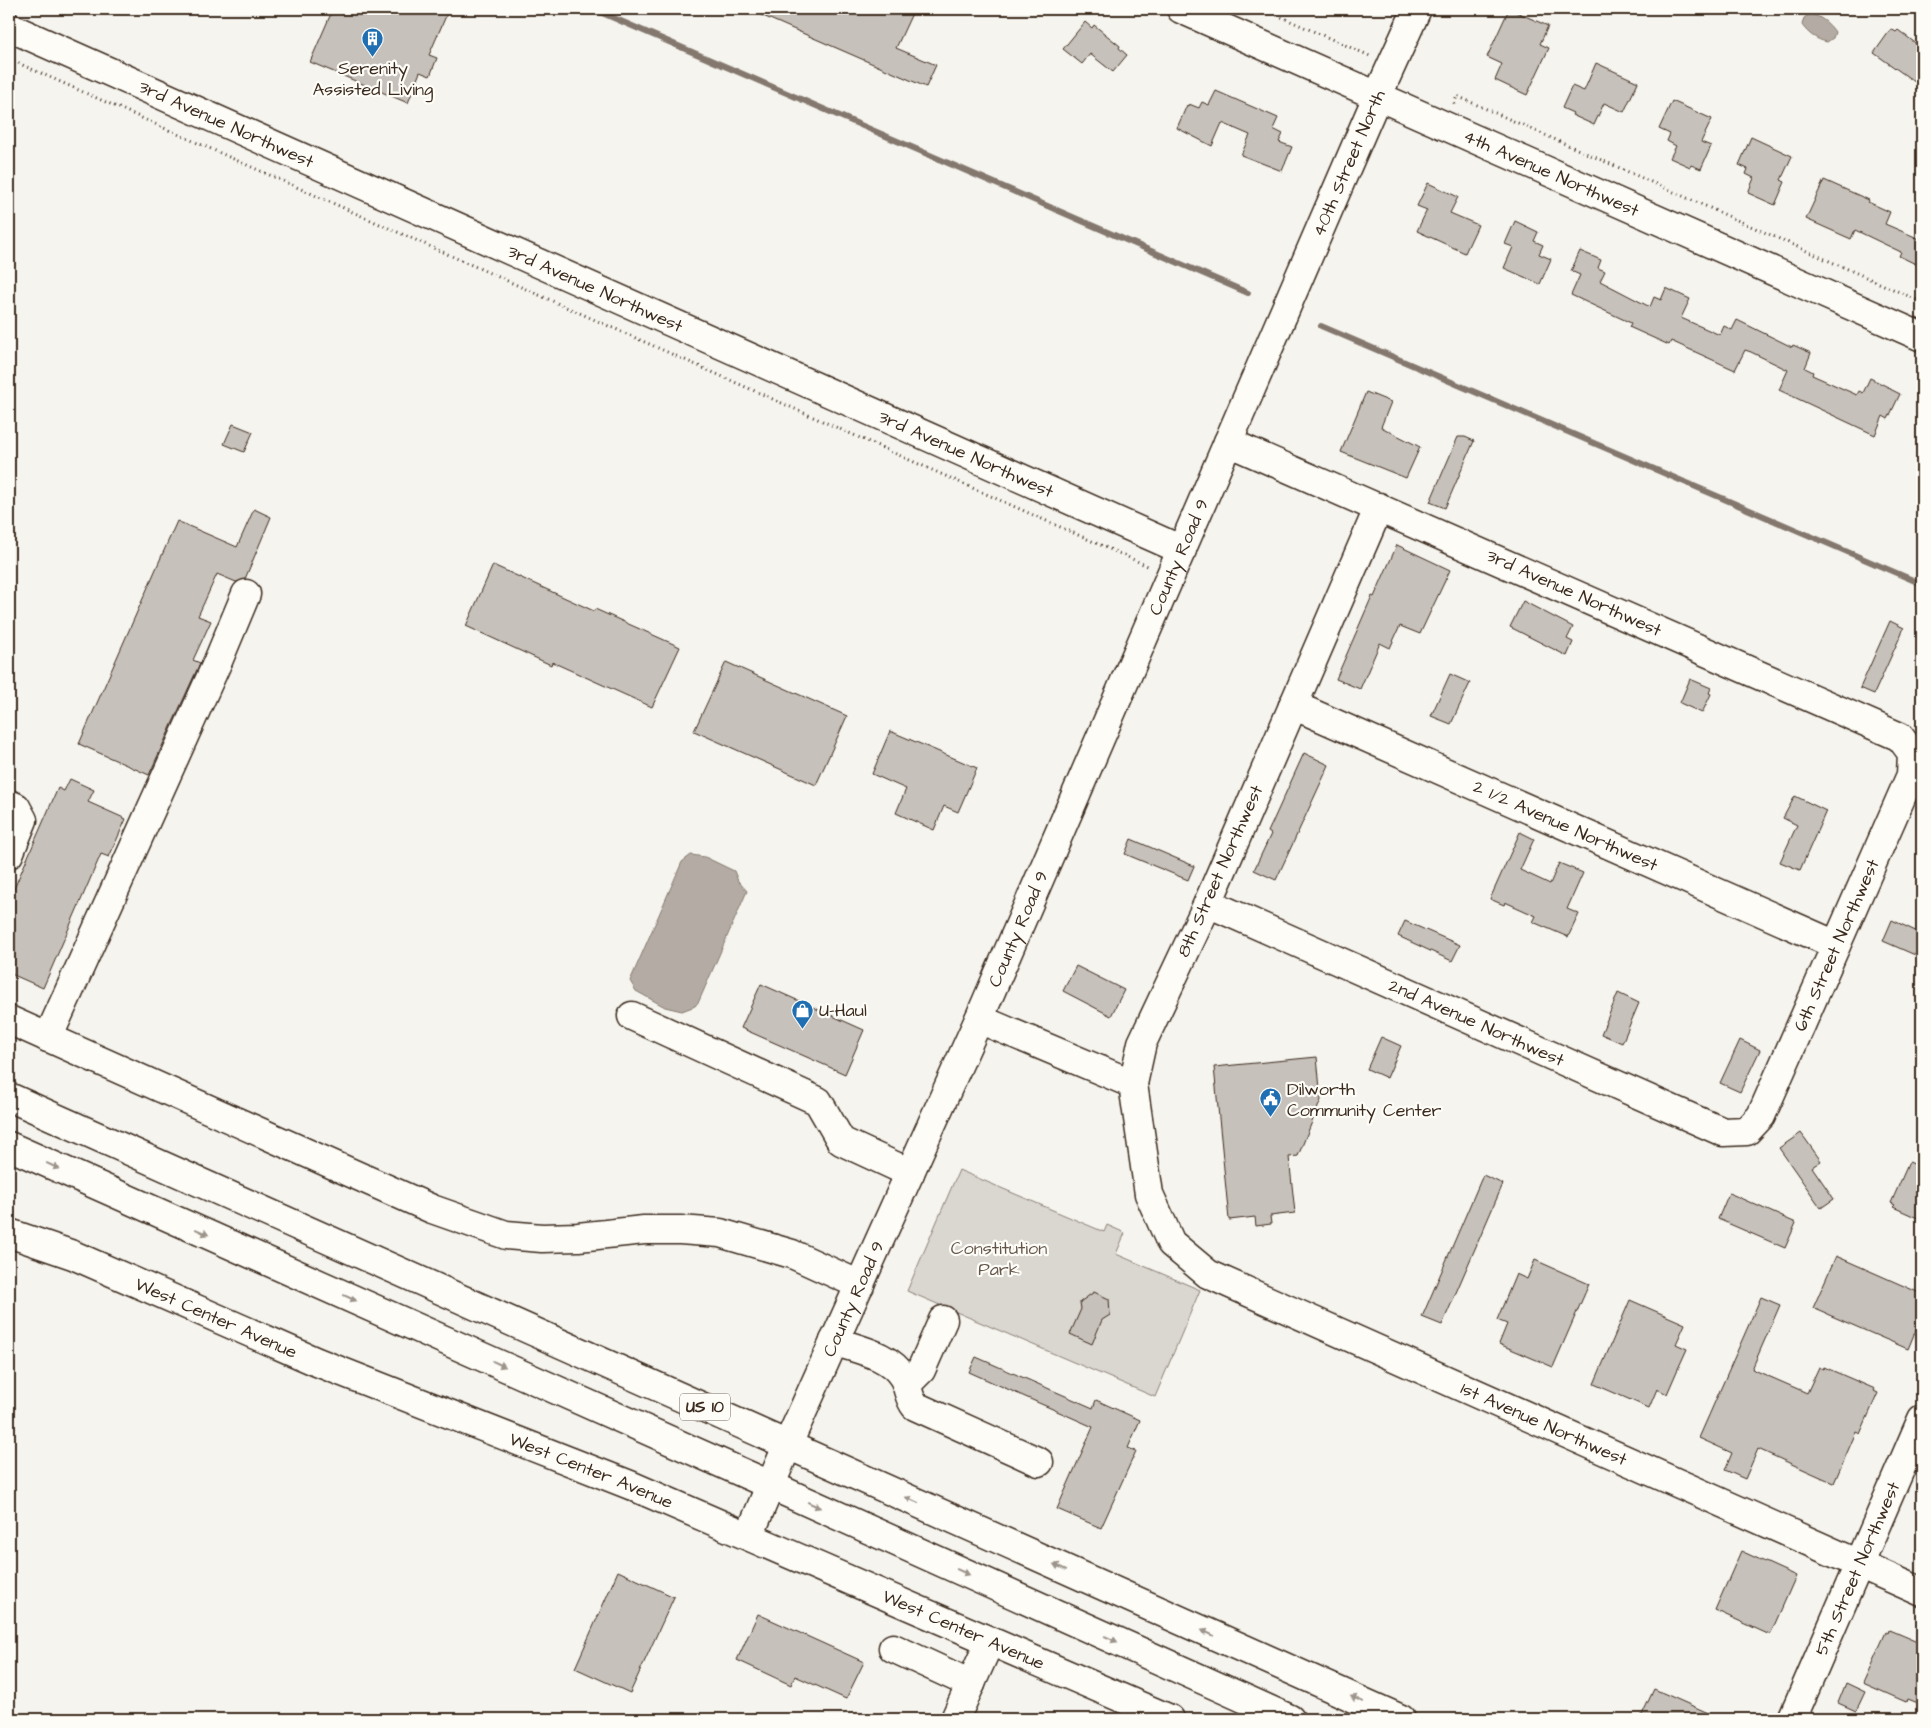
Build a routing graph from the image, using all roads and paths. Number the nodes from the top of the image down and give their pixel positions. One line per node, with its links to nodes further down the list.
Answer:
1 (1181, 9): 7 (street, 4th Avenue Northwest)
2 (1263, 9): 6 (path)
3 (1417, 9): 6 (street, 40th Street North)
4 (9, 27): 14 (street, 3rd Avenue Northwest)
5 (9, 59): 15 (path)
6 (1392, 65): 7 (street, 40th Street North)
7 (1377, 97): 8 (street, 4th Avenue Northwest); 10 (street, 40th Street North)
8 (1444, 126): 9 (path); 11 (street, 4th Avenue Northwest)
9 (1922, 302)
10 (1281, 320): 12 (street, County Road 9)
11 (1922, 337)
12 (1228, 442): 13 (street, 3rd Avenue Northwest); 14 (street, County Road 9)
13 (1379, 507): 17 (street, 8th Street Northwest); 18 (street, 3rd Avenue Northwest)
14 (1182, 550): 15 (street, County Road 9)
15 (1171, 576): 24 (street, County Road 9)
16 (246, 594): 26 (street)
17 (1293, 704): 21 (street, 8th Street Northwest); 22 (street, 2 1/2 Avenue Northwest)
18 (1912, 753): 22 (street, 6th Street Northwest)
19 (9, 804): 20 (street)
20 (9, 854)
21 (1208, 903): 27 (street, 8th Street Northwest); 29 (street, 2nd Avenue Northwest)
22 (1836, 945): 29 (street, 6th Street Northwest)
23 (632, 1016): 31 (street)
24 (979, 1019): 27 (street); 31 (street, County Road 9)
25 (9, 1020): 26 (street)
26 (48, 1038): 34 (street)
27 (1133, 1084): 33 (street, 8th Street Northwest)
28 (9, 1097): 39 (street, US 10)
29 (1747, 1131)
30 (9, 1146): 41 (street, US 10, one-way to 41)
31 (910, 1174): 34 (street, County Road 9)
32 (9, 1233): 42 (street, West Center Avenue)
33 (1171, 1244): 43 (street, 1st Avenue Northwest)
34 (860, 1285): 36 (street, County Road 9)
35 (943, 1320): 37 (street)
36 (834, 1341): 37 (street); 39 (street, County Road 9)
37 (907, 1384): 40 (street)
38 (1922, 1419): 43 (street, 5th Street Northwest)
39 (788, 1444): 41 (street, County Road 9); 51 (street, US 10, one-way to 39)
40 (1039, 1462)
41 (770, 1485): 42 (street, County Road 9); 50 (street, US 10, one-way to 50)
42 (749, 1536): 45 (street, West Center Avenue)
43 (1860, 1564): 44 (street, 1st Avenue Northwest); 52 (street, 5th Street Northwest)
44 (1922, 1592)
45 (990, 1641): 47 (street); 49 (street, West Center Avenue)
46 (893, 1648): 47 (street)
47 (971, 1684): 48 (street)
48 (956, 1719)
49 (1170, 1719)
50 (1290, 1719)
51 (1401, 1719)
52 (1792, 1719)

